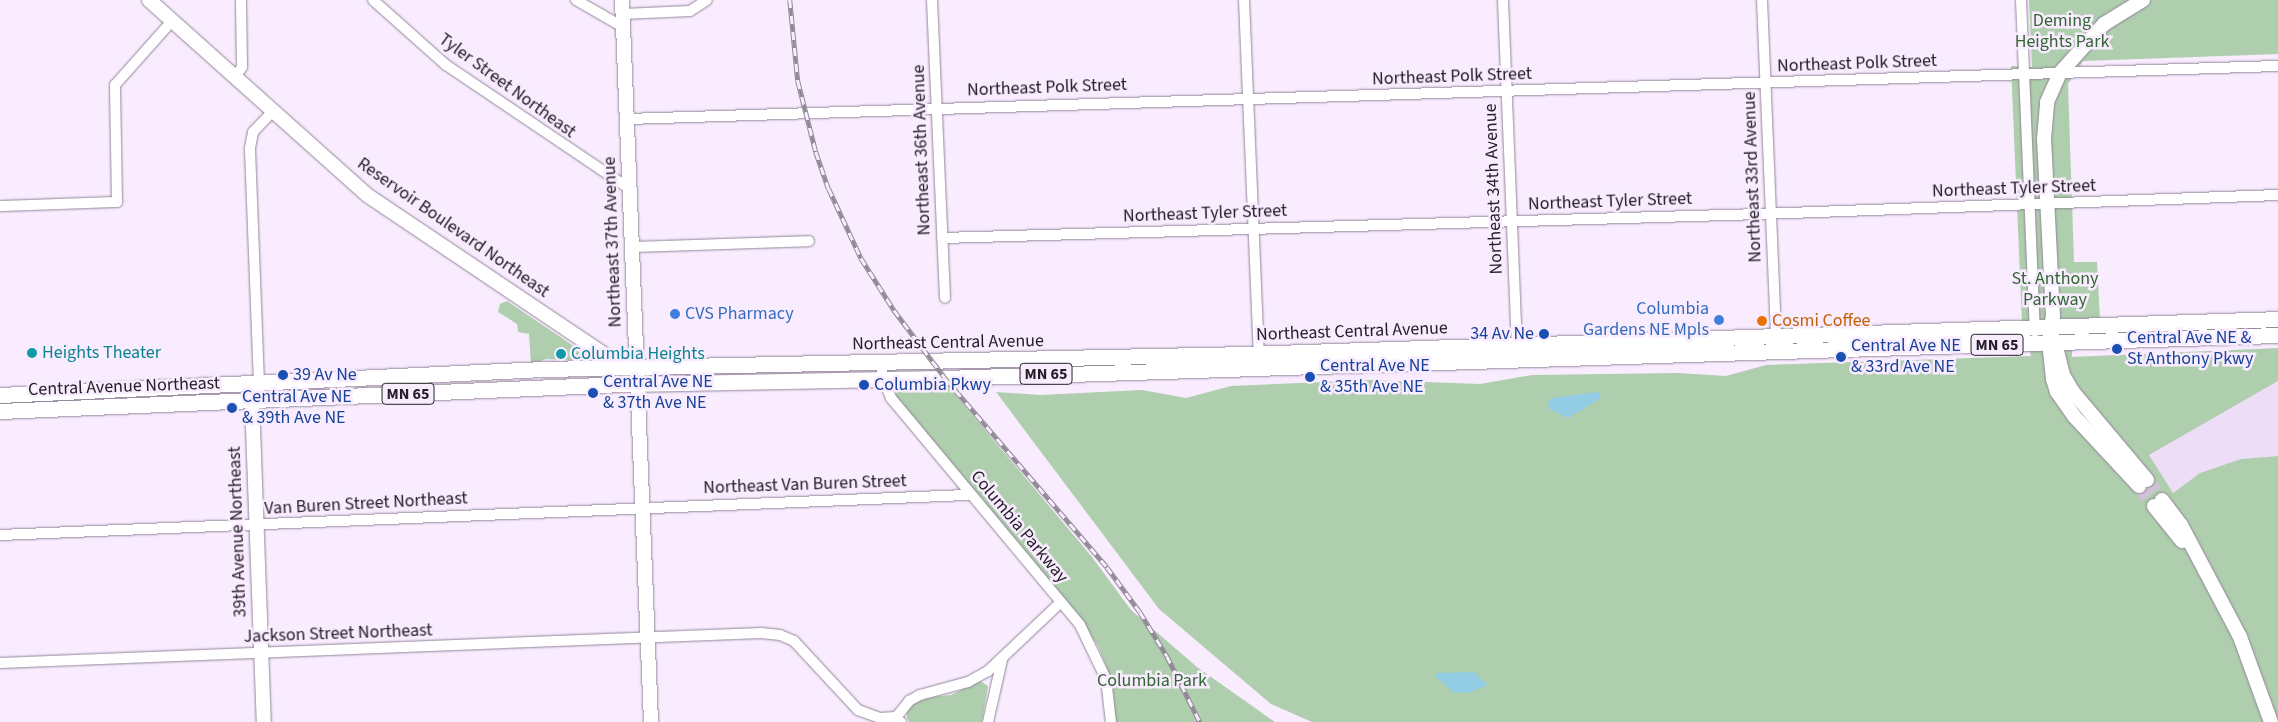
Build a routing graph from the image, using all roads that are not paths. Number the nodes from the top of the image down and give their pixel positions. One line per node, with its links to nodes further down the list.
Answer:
1 (149, 0): 13 (street, Reservoir Boulevard Northeast)
2 (241, 0): 18 (street)
3 (373, 0): 25 (street, Tyler Street Northeast)
4 (576, 0): 14 (street)
5 (622, 0): 14 (street, Northeast 37th Avenue)
6 (707, 0): 14 (street)
7 (932, 0): 22 (street, Northeast 36th Avenue)
8 (1244, 0): 21 (street)
9 (1503, 0): 20 (street, Northeast 34th Avenue)
10 (1762, 0): 19 (street, Northeast 33rd Avenue)
11 (2021, 0): 17 (street)
12 (2143, 0): 16 (street)
13 (172, 21): 18 (street, Reservoir Boulevard Northeast); 29 (street)
14 (623, 21): 24 (street, Northeast 37th Avenue)
15 (2278, 66): 16 (street, Northeast Polk Street)
16 (2060, 73): 17 (street, Northeast Polk Street); 27 (street)
17 (2023, 74): 19 (street, Northeast Polk Street); 28 (street)
18 (234, 78): 23 (street, Reservoir Boulevard Northeast)
19 (1766, 83): 20 (street, Northeast Polk Street); 30 (street, Northeast 33rd Avenue)
20 (1506, 92): 21 (street, Northeast Polk Street); 31 (street, Northeast 34th Avenue)
21 (1248, 99): 22 (street, Northeast Polk Street); 32 (street)
22 (937, 108): 24 (street, Northeast Polk Street); 33 (street, Northeast 36th Avenue)
23 (273, 111): 43 (street, Reservoir Boulevard Northeast); 47 (street, 39th Avenue Northeast)
24 (627, 119): 25 (street, Northeast 37th Avenue)
25 (630, 189): 35 (street, Northeast 37th Avenue)
26 (2278, 195): 27 (street, Northeast Tyler Street)
27 (2047, 204): 28 (street, Northeast Tyler Street); 39 (street)
28 (2029, 205): 30 (street, Northeast Tyler Street); 39 (street)
29 (0, 206)
30 (1770, 214): 31 (street, Northeast Tyler Street); 40 (street, Northeast 33rd Avenue)
31 (1511, 222): 32 (street, Northeast Tyler Street); 41 (street, Northeast 34th Avenue)
32 (1254, 229): 33 (street, Northeast Tyler Street); 42 (street)
33 (942, 238): 36 (street, Northeast 36th Avenue)
34 (809, 241): 35 (street)
35 (632, 247): 43 (street, Northeast 37th Avenue)
36 (944, 298)
37 (2278, 319): 39 (main road, Northeast Central Avenue / MN 65)
38 (2278, 335): 39 (main road, Northeast Central Avenue / MN 65)
39 (2046, 337): 40 (main road, Northeast Central Avenue / MN 65); 54 (street)
40 (1776, 345): 41 (main road, Northeast Central Avenue / MN 65); 42 (main road, Northeast Central Avenue / MN 65)
41 (1517, 346): 42 (main road, Northeast Central Avenue / MN 65)
42 (1259, 360): 45 (main road, Northeast Central Avenue / MN 65)
43 (638, 367): 44 (main road, Central Avenue Northeast / MN 65); 45 (main road, Northeast Central Avenue / MN 65); 48 (street, Northeast 37th Avenue)
44 (544, 369): 46 (main road, Central Avenue Northeast / MN 65); 49 (main road)
45 (882, 371): 48 (main road, Northeast Central Avenue / MN 65); 55 (street, Columbia Parkway)
46 (486, 372): 47 (main road, Central Avenue Northeast / MN 65); 50 (main road)
47 (259, 384): 51 (main road, Central Avenue Northeast / MN 65); 52 (street, 39th Avenue Northeast)
48 (638, 384): 49 (main road, Central Avenue Northeast / MN 65); 57 (street, Northeast 37th Avenue)
49 (482, 390): 50 (main road, Central Avenue Northeast / MN 65)
50 (431, 393): 52 (main road, Central Avenue Northeast / MN 65)
51 (0, 395)
52 (252, 401): 53 (main road, Central Avenue Northeast / MN 65); 58 (street, 39th Avenue Northeast)
53 (0, 411)
54 (2143, 482)
55 (968, 495): 57 (street, Northeast Van Buren Street); 60 (street, Columbia Parkway)
56 (2158, 503): 70 (street)
57 (643, 506): 58 (street, Van Buren Street Northeast); 61 (street, Northeast 37th Avenue)
58 (256, 526): 59 (street, Van Buren Street Northeast); 62 (street, 39th Avenue Northeast)
59 (0, 534)
60 (1061, 602): 63 (street); 69 (street, Columbia Parkway)
61 (648, 636): 62 (street, Jackson Street Northeast); 65 (street, Jackson Street Northeast); 67 (street, Northeast 37th Avenue)
62 (262, 654): 64 (street, Jackson Street Northeast); 66 (street, 39th Avenue Northeast)
63 (1003, 659): 65 (street); 68 (street)
64 (0, 663)
65 (896, 720)
66 (264, 722)
67 (650, 722)
68 (988, 722)
69 (1110, 722)
70 (2271, 722)

